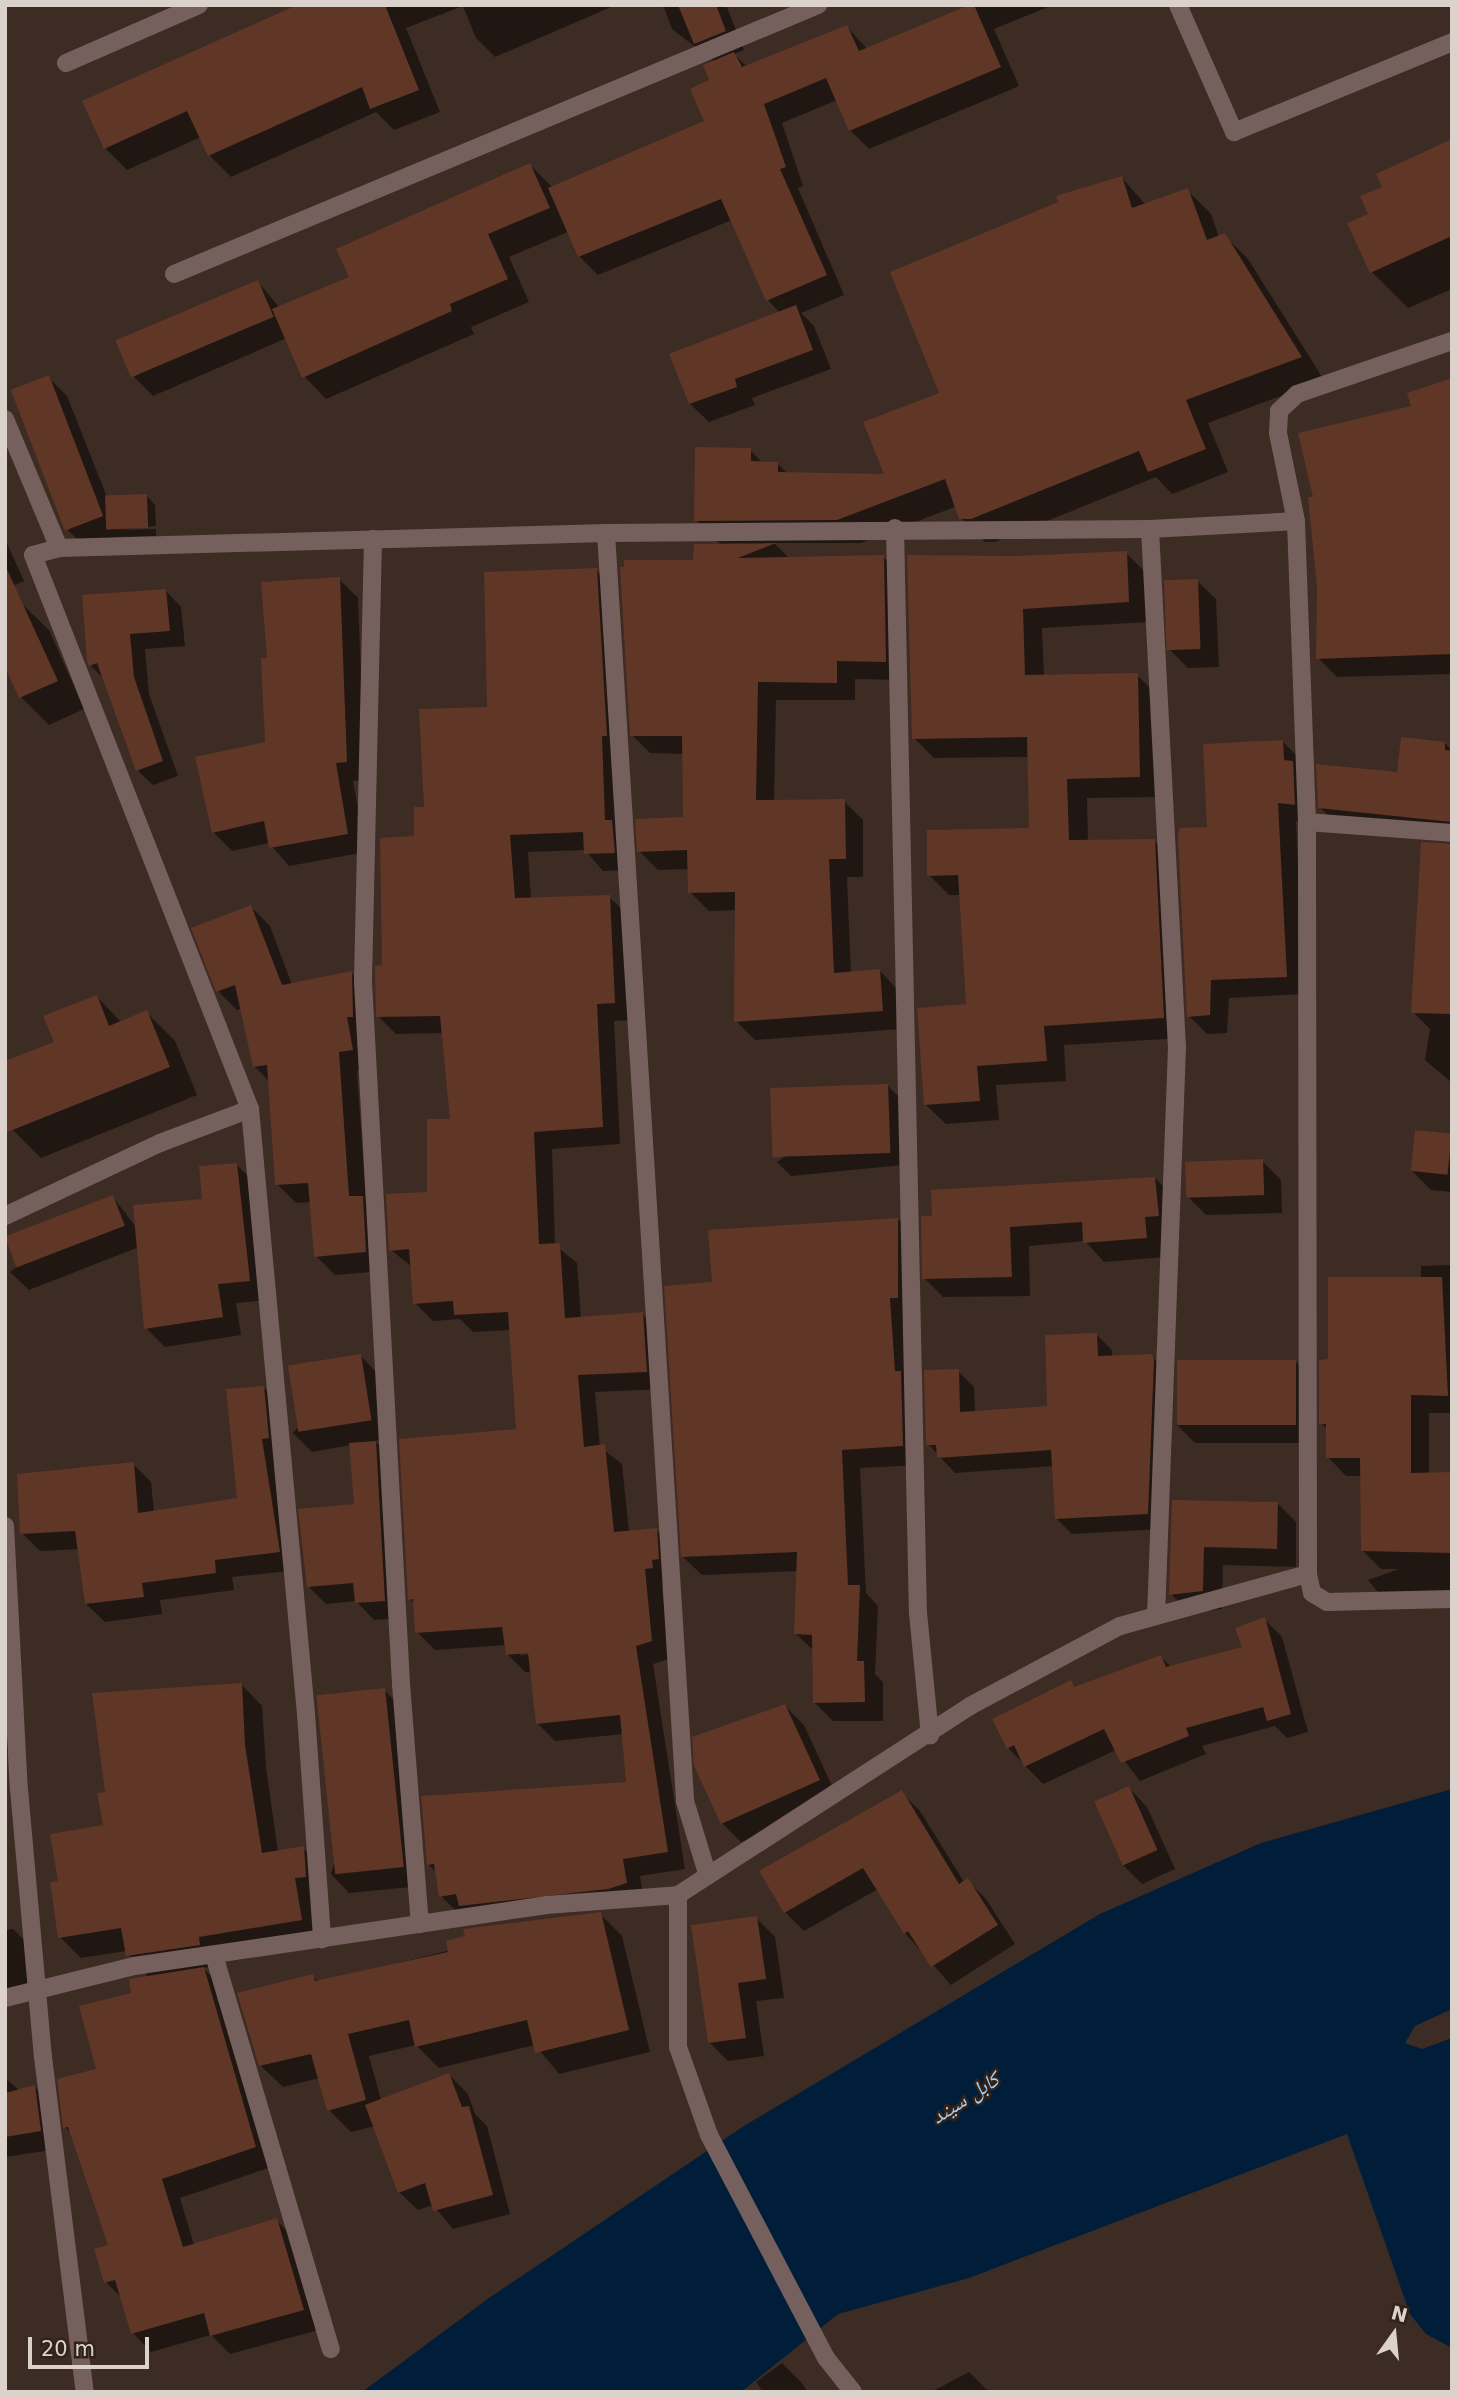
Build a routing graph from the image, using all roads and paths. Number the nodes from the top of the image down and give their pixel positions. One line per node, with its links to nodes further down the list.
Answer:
1 (200, 5): 5 (street)
2 (818, 5): 6 (street)
3 (1178, 5): 4 (street)
4 (1452, 42)
5 (66, 63)
6 (174, 274)
7 (1452, 341): 9 (street)
8 (5, 419): 14 (street)
9 (1296, 521): 11 (street); 15 (street)
10 (895, 528): 11 (street); 12 (street); 23 (street)
11 (1150, 529): 22 (street)
12 (606, 533): 13 (street); 24 (street)
13 (373, 539): 14 (street); 26 (street)
14 (60, 548): 17 (street)
15 (1307, 822): 16 (street); 20 (street)
16 (1452, 833)
17 (250, 1109): 18 (street); 27 (street)
18 (5, 1216)
19 (5, 1526): 29 (street)
20 (1308, 1574): 21 (street); 22 (street)
21 (1452, 1599)
22 (1156, 1616): 23 (street)
23 (930, 1735): 24 (street)
24 (708, 1876): 25 (street)
25 (678, 1895): 26 (street); 33 (street)
26 (420, 1924): 27 (street)
27 (322, 1940): 28 (street)
28 (214, 1955): 29 (street); 31 (street)
29 (38, 1989): 30 (street); 32 (street)
30 (5, 1998)
31 (331, 2349)
32 (85, 2392)
33 (853, 2392)

